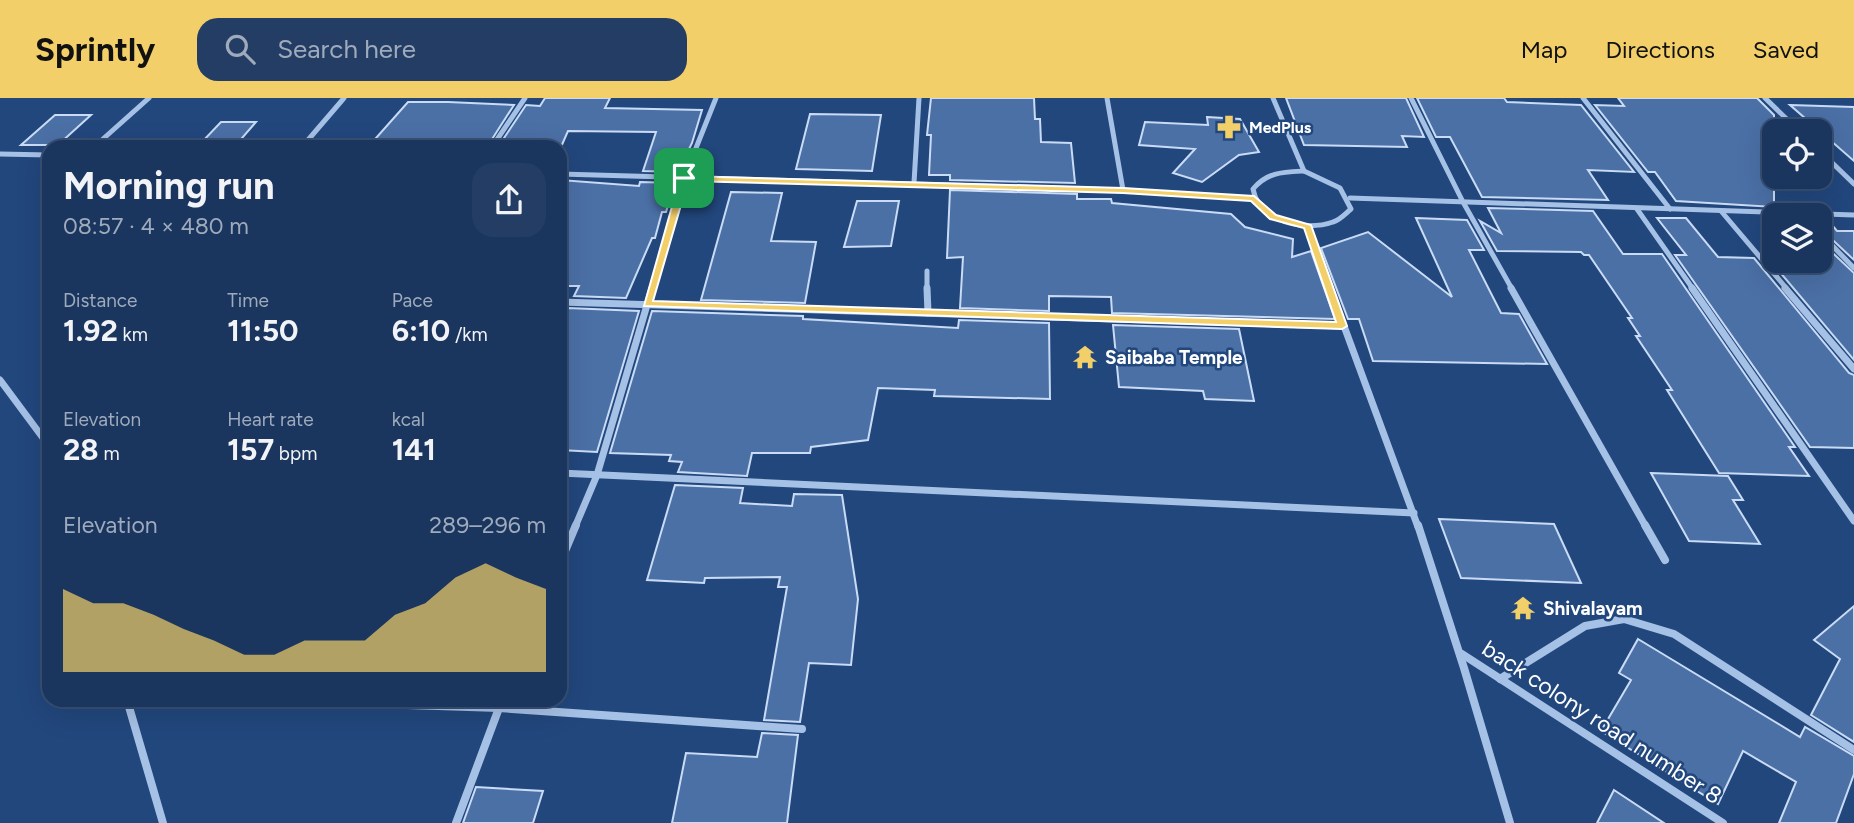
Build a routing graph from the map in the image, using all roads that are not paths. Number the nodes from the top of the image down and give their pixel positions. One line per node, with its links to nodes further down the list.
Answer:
1 (149, 98): 12 (street)
2 (344, 98): 13 (street)
3 (525, 98): 14 (street)
4 (716, 98): 20 (street)
5 (919, 98): 21 (street)
6 (1107, 98): 23 (street)
7 (1273, 98): 18 (street)
8 (1411, 98): 26 (street)
9 (1583, 98): 28 (street)
10 (1765, 98): 11 (street)
11 (1787, 119)
12 (102, 140)
13 (308, 140)
14 (497, 140)
15 (0, 154): 16 (street)
16 (42, 155)
17 (1832, 163): 22 (street)
18 (1304, 172): 24 (street); 25 (street)
19 (567, 174): 20 (street)
20 (684, 178): 21 (street); 38 (street)
21 (914, 183): 23 (street)
22 (1854, 184)
23 (1123, 190): 25 (street)
24 (1350, 198): 26 (street); 33 (street)
25 (1254, 199): 33 (street)
26 (1463, 202): 27 (street); 49 (street)
27 (1637, 209): 28 (street); 47 (street)
28 (1670, 209): 29 (street)
29 (1721, 211): 30 (street); 41 (street)
30 (1762, 213)
31 (1832, 215): 32 (street)
32 (1854, 215)
33 (1308, 227): 40 (street)
34 (1832, 245): 35 (street)
35 (1854, 268)
36 (927, 271): 39 (street)
37 (567, 302): 38 (street)
38 (648, 304): 39 (street); 45 (street)
39 (928, 313): 40 (street)
40 (1342, 326): 46 (street)
41 (1854, 369)
42 (0, 380): 43 (street)
43 (42, 437)
44 (567, 473): 45 (street)
45 (597, 475): 46 (street); 48 (street)
46 (1414, 513): 50 (street)
47 (1854, 521)
48 (567, 546)
49 (1665, 560)
50 (1461, 654): 51 (street, back colony road number 8); 59 (street)
51 (1500, 679): 56 (street); 60 (street, back colony road number 8)
52 (130, 707): 57 (street)
53 (499, 707): 58 (street)
54 (536, 707): 55 (street)
55 (802, 729)
56 (1854, 750)
57 (163, 823)
58 (456, 823)
59 (1510, 823)
60 (1723, 823)

